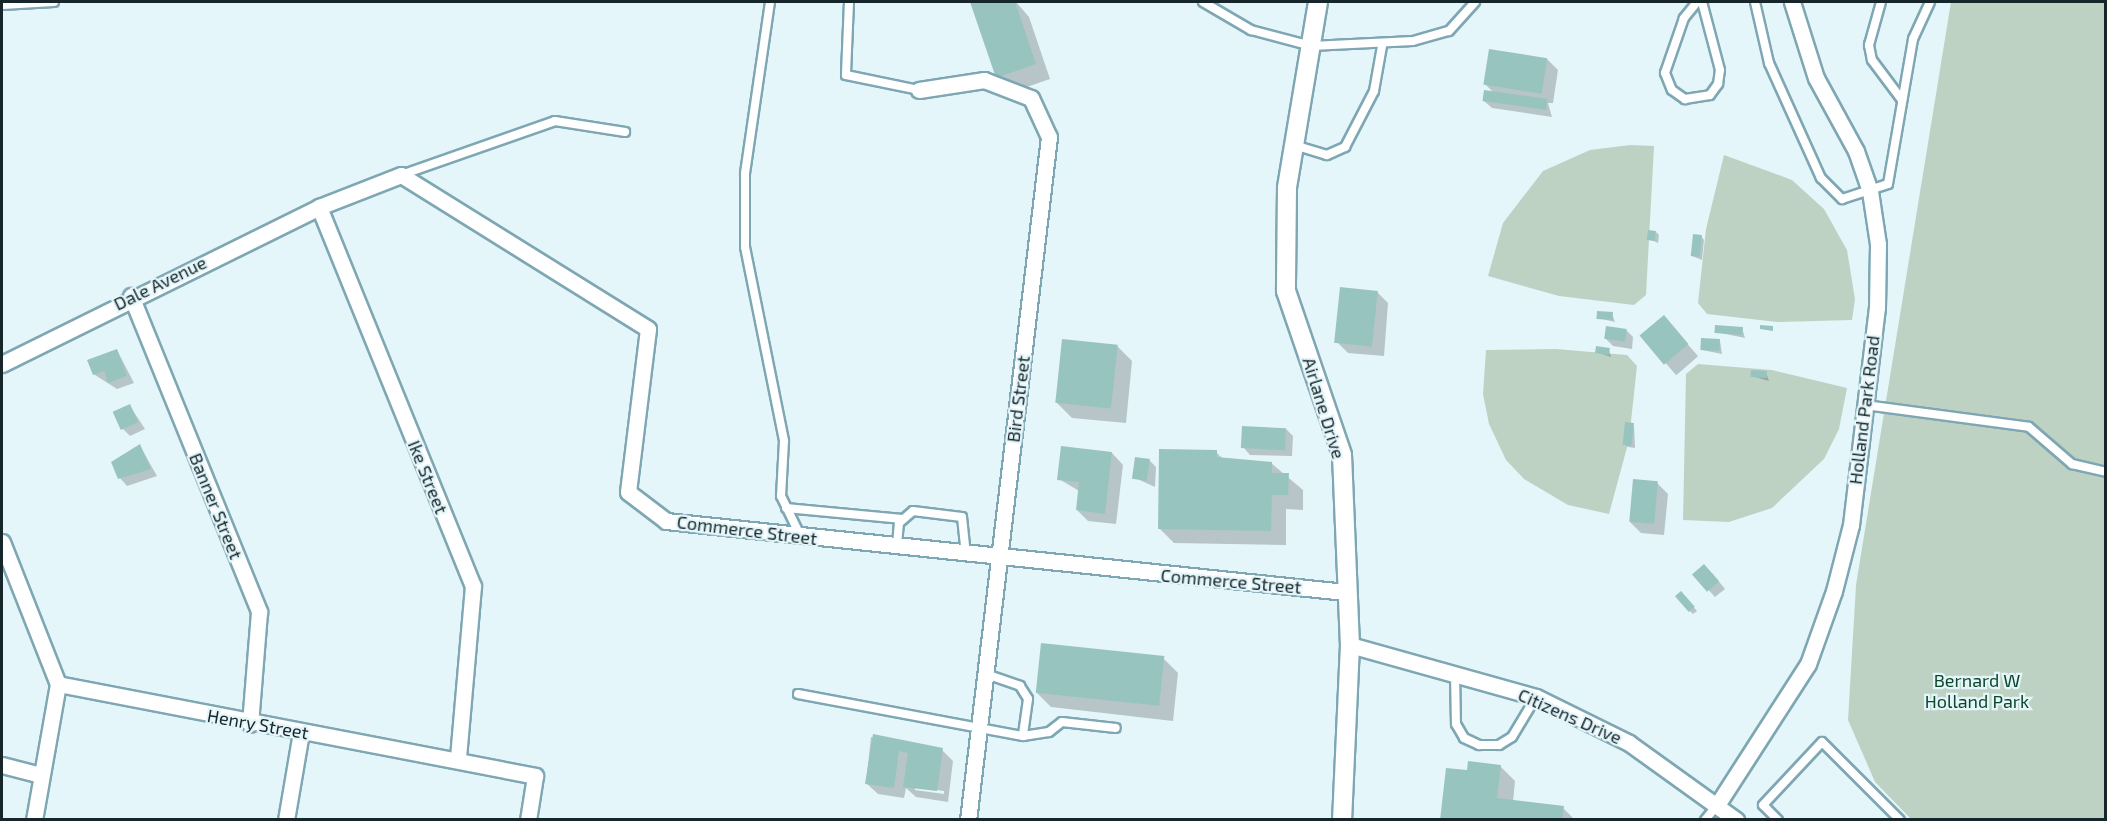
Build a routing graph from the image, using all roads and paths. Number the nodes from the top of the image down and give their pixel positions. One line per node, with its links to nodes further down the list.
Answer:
1 (54, 2): 12 (lane)
2 (770, 2): 26 (lane)
3 (849, 2): 15 (lane)
4 (1203, 2): 13 (lane)
5 (1318, 2): 13 (street, Airlane Drive)
6 (1475, 2): 14 (lane)
7 (1700, 2): 7 (lane)
8 (1755, 2): 20 (lane)
9 (1792, 2): 20 (street, Holland Park Road)
10 (1881, 2): 16 (lane)
11 (1930, 2): 16 (lane)
12 (2, 5)
13 (1311, 46): 14 (lane); 18 (street, Airlane Drive)
14 (1382, 46): 18 (lane)
15 (919, 90): 32 (street, Bird Street)
16 (1902, 100): 20 (lane)
17 (626, 132): 19 (lane)
18 (1294, 145): 33 (street, Airlane Drive)
19 (401, 175): 21 (street); 28 (street, Commerce Street)
20 (1870, 190): 24 (street, Holland Park Road)
21 (319, 207): 22 (street, Dale Avenue); 45 (street, Ike Street)
22 (131, 296): 23 (street, Dale Avenue); 40 (street, Banner Street)
23 (2, 364)
24 (1865, 405): 25 (lane); 48 (street, Holland Park Road)
25 (2106, 472)
26 (786, 508): 27 (lane); 28 (lane)
27 (902, 519): 30 (lane); 31 (lane)
28 (801, 536): 30 (street, Commerce Street)
29 (2, 542): 37 (street)
30 (896, 547): 31 (street, Commerce Street)
31 (966, 555): 32 (street, Commerce Street)
32 (999, 559): 33 (street, Commerce Street); 36 (street, Bird Street)
33 (1345, 592): 34 (street, Airlane Drive)
34 (1350, 645): 35 (street, Citizens Drive); 53 (street, Airlane Drive)
35 (1455, 671): 39 (street, Citizens Drive); 39 (lane)
36 (986, 674): 42 (street, Bird Street); 44 (lane)
37 (58, 684): 40 (street, Henry Street); 47 (street)
38 (798, 694): 42 (lane)
39 (1536, 698): 48 (street, Citizens Drive)
40 (250, 724): 43 (street, Henry Street)
41 (1116, 729): 44 (lane)
42 (979, 731): 44 (lane); 52 (street, Bird Street)
43 (301, 732): 45 (street, Henry Street); 50 (street)
44 (1023, 736)
45 (458, 759): 51 (street, Henry Street)
46 (2, 765): 47 (street)
47 (41, 776): 49 (street)
48 (1719, 802): 54 (lane); 55 (street, Citizens Drive)
49 (34, 819)
50 (286, 819)
51 (528, 819)
52 (968, 819)
53 (1342, 819)
54 (1705, 819)
55 (1736, 819)
56 (1778, 819): 57 (lane)
57 (1900, 819)

